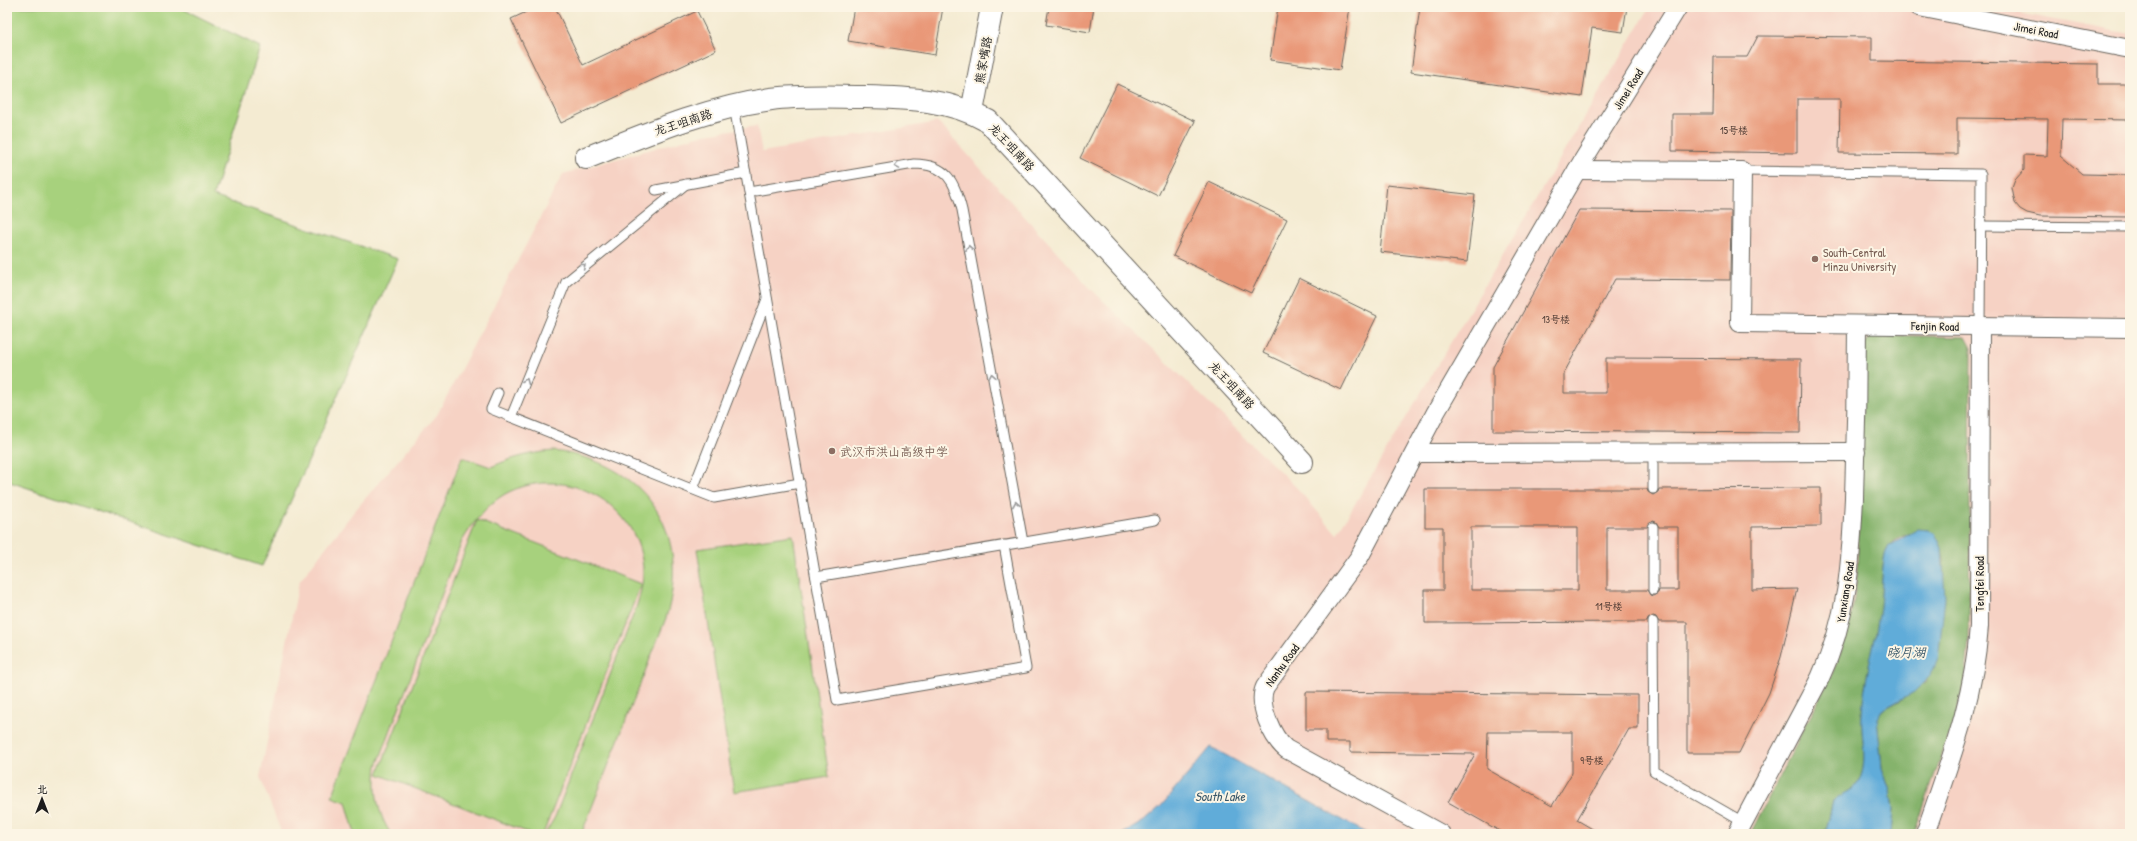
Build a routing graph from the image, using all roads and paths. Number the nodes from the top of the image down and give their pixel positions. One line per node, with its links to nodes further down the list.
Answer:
1 (992, 7): 6 (street, 熊家嘴路)
2 (1678, 7): 8 (street, Jimei Road)
3 (1919, 7): 4 (street, Jimei Road)
4 (2130, 49)
5 (734, 106): 6 (street, 龙王咀南路); 7 (street, 龙王咀南路); 10 (lane)
6 (972, 112): 25 (street, 龙王咀南路)
7 (586, 158)
8 (1577, 170): 9 (street); 23 (street, Jimei Road)
9 (1742, 171): 14 (lane); 17 (street, Fenjin Road)
10 (746, 173): 11 (lane); 13 (lane)
11 (686, 184): 12 (lane); 21 (lane, one-way to 11)
12 (656, 190)
13 (749, 192): 16 (lane); 31 (lane, one-way to 13)
14 (1980, 226): 15 (lane); 18 (lane)
15 (2130, 227)
16 (767, 298): 26 (lane); 28 (lane)
17 (1857, 325): 18 (street, Fenjin Road); 22 (street, Yunxiang Road)
18 (1980, 327): 19 (street, Fenjin Road); 38 (street, Tengfei Road)
19 (2130, 328)
20 (498, 393): 21 (lane)
21 (511, 417): 28 (lane)
22 (1856, 452): 24 (street); 36 (street, Yunxiang Road)
23 (1415, 453): 24 (street); 37 (street, Nanhu Road)
24 (1653, 453): 27 (lane)
25 (1302, 462)
26 (800, 483): 28 (lane); 33 (lane)
27 (1653, 488)
28 (693, 489)
29 (1155, 520): 31 (lane)
30 (1653, 527): 34 (lane)
31 (1023, 542): 32 (lane)
32 (1004, 545): 33 (lane); 33 (lane)
33 (816, 577)
34 (1653, 590)
35 (1653, 622): 36 (lane)
36 (1740, 828)
37 (1441, 834)
38 (1925, 834)

